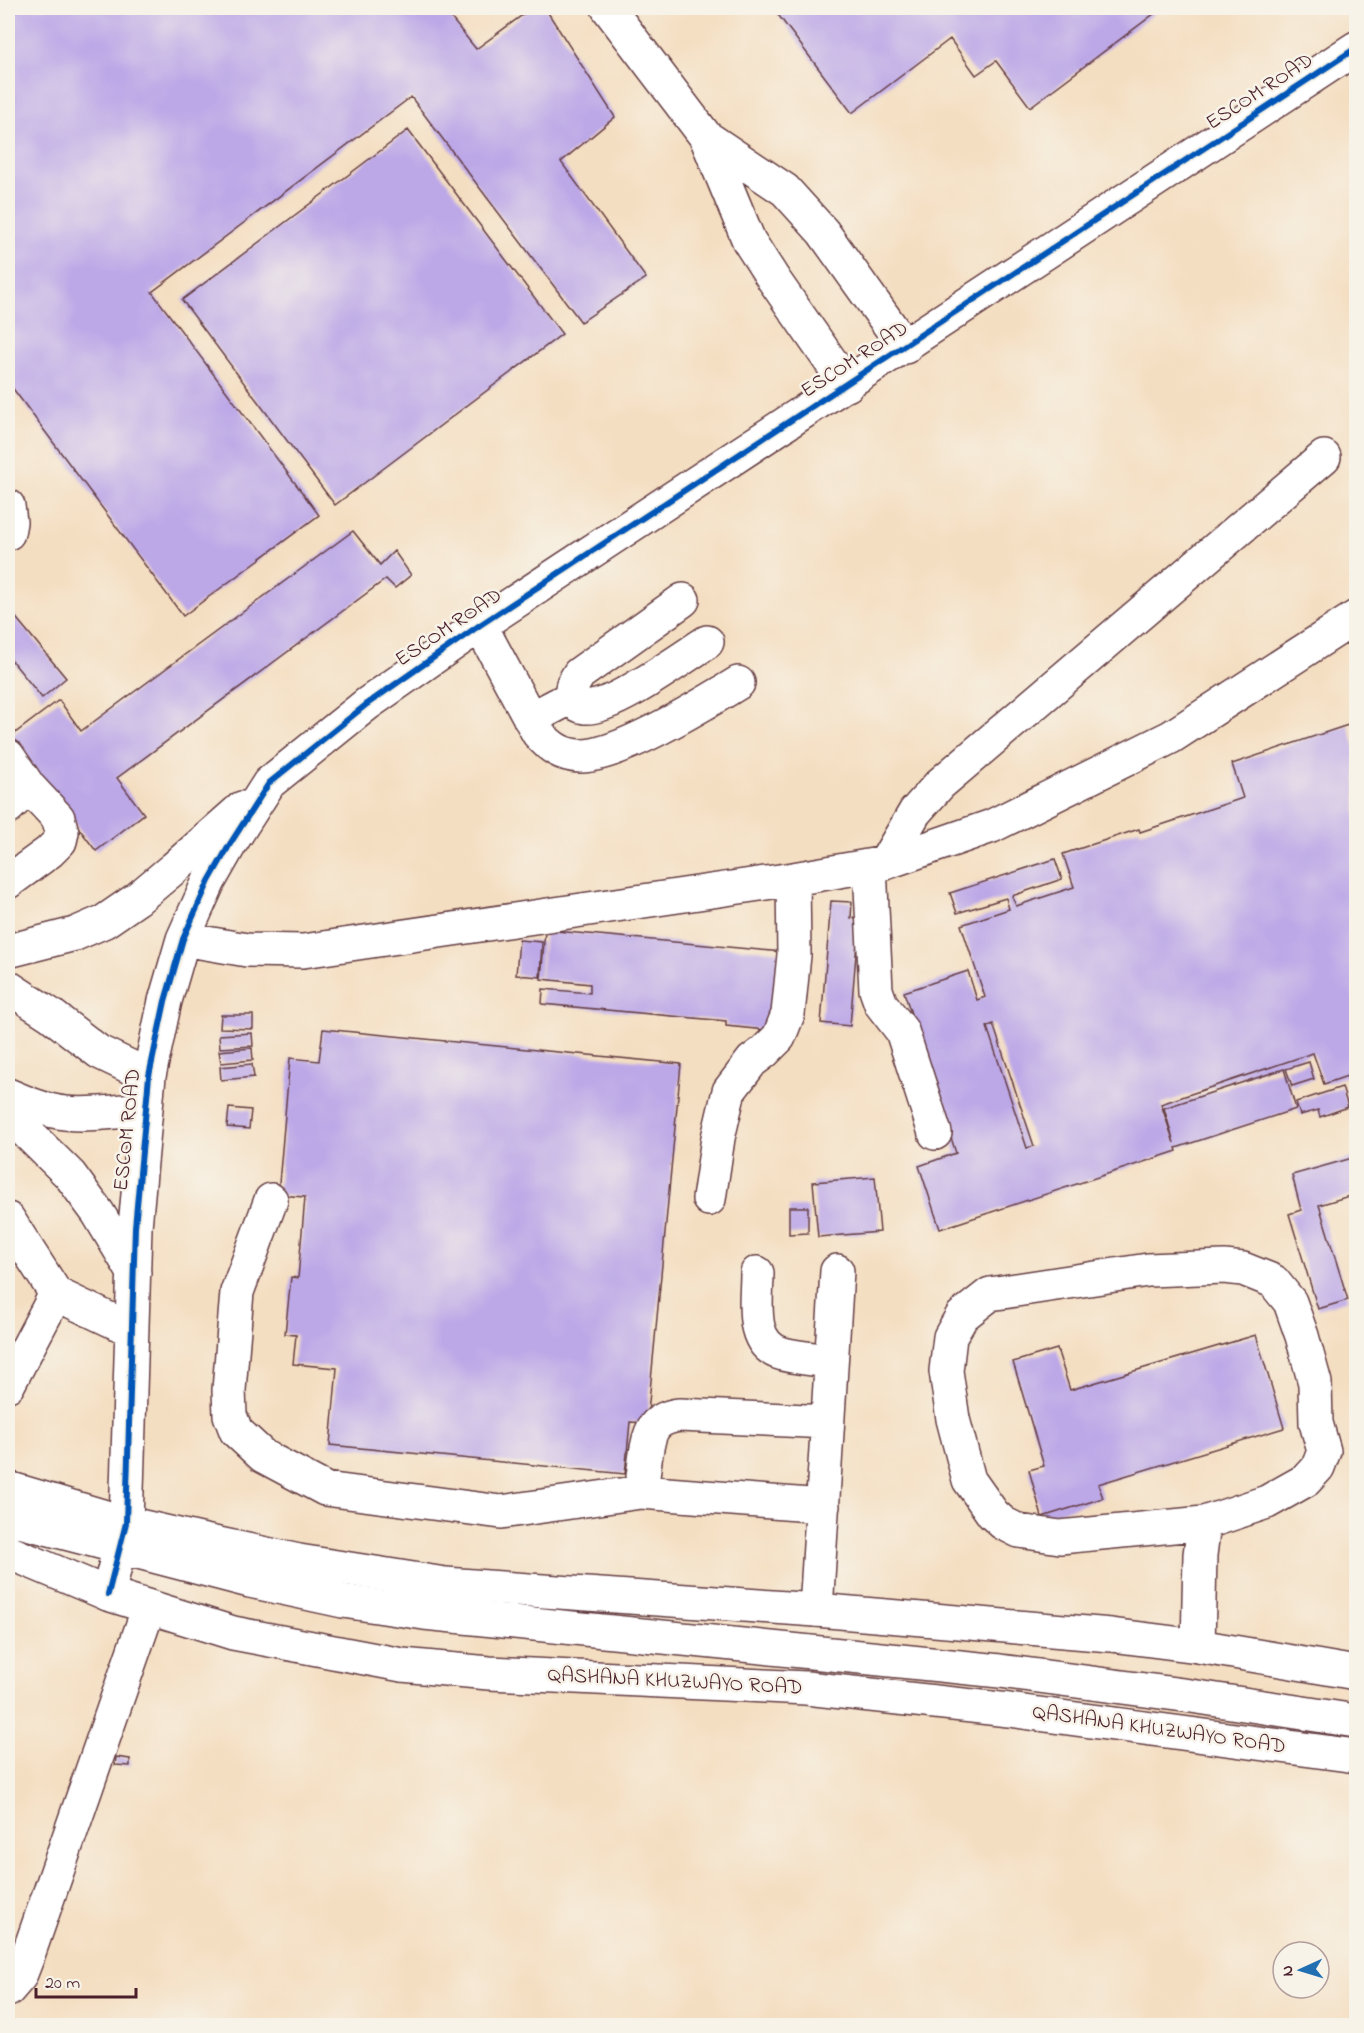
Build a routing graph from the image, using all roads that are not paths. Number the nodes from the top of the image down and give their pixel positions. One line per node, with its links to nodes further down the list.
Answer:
1 (608, 8): 3 (main road)
2 (1356, 48): 4 (main road, ESCOM ROAD)
3 (706, 137): 4 (main road); 5 (main road)
4 (905, 347): 5 (main road, ESCOM ROAD)
5 (847, 385): 11 (main road, ESCOM ROAD)
6 (1324, 457): 19 (main road)
7 (8, 506): 8 (main road)
8 (8, 533)
9 (683, 600): 14 (main road)
10 (1356, 617): 19 (main road)
11 (480, 625): 15 (main road); 17 (main road, ESCOM ROAD)
12 (707, 642): 14 (main road)
13 (738, 683): 15 (main road)
14 (570, 698): 15 (main road)
15 (530, 719)
16 (8, 756): 18 (main road)
17 (269, 783): 22 (main road, ESCOM ROAD); 23 (main road)
18 (18, 797): 21 (main road)
19 (877, 865): 20 (main road); 29 (main road)
20 (793, 879): 22 (main road); 30 (main road)
21 (8, 882)
22 (183, 939): 25 (main road, ESCOM ROAD)
23 (8, 951)
24 (8, 987): 25 (main road)
25 (149, 1076): 27 (main road, ESCOM ROAD)
26 (8, 1095): 27 (main road)
27 (145, 1109): 34 (main road, ESCOM ROAD)
28 (8, 1114): 34 (main road)
29 (935, 1133)
30 (709, 1199)
31 (271, 1200): 42 (main road)
32 (8, 1219): 36 (main road)
33 (837, 1271): 38 (main road)
34 (134, 1273): 37 (main road, ESCOM ROAD)
35 (757, 1273): 38 (main road)
36 (56, 1294): 37 (main road); 39 (main road)
37 (132, 1330): 46 (main road, ESCOM ROAD)
38 (830, 1360): 40 (main road)
39 (8, 1385)
40 (828, 1422): 42 (main road); 43 (main road)
41 (8, 1488): 46 (main road)
42 (641, 1492): 43 (main road)
43 (823, 1506): 50 (main road)
44 (8, 1518): 46 (main road)
45 (1204, 1523): 45 (main road); 51 (main road)
46 (122, 1535): 48 (main road, ESCOM ROAD); 50 (main road); 53 (main road)
47 (8, 1552): 48 (main road, QASHANA KHUZWAYO ROAD)
48 (108, 1594): 49 (main road, QASHANA KHUZWAYO ROAD)
49 (149, 1607): 54 (main road, QASHANA KHUZWAYO ROAD); 55 (main road)
50 (816, 1610): 51 (main road)
51 (1198, 1646): 52 (main road)
52 (1356, 1673)
53 (1356, 1721)
54 (1356, 1756)
55 (8, 1990)

